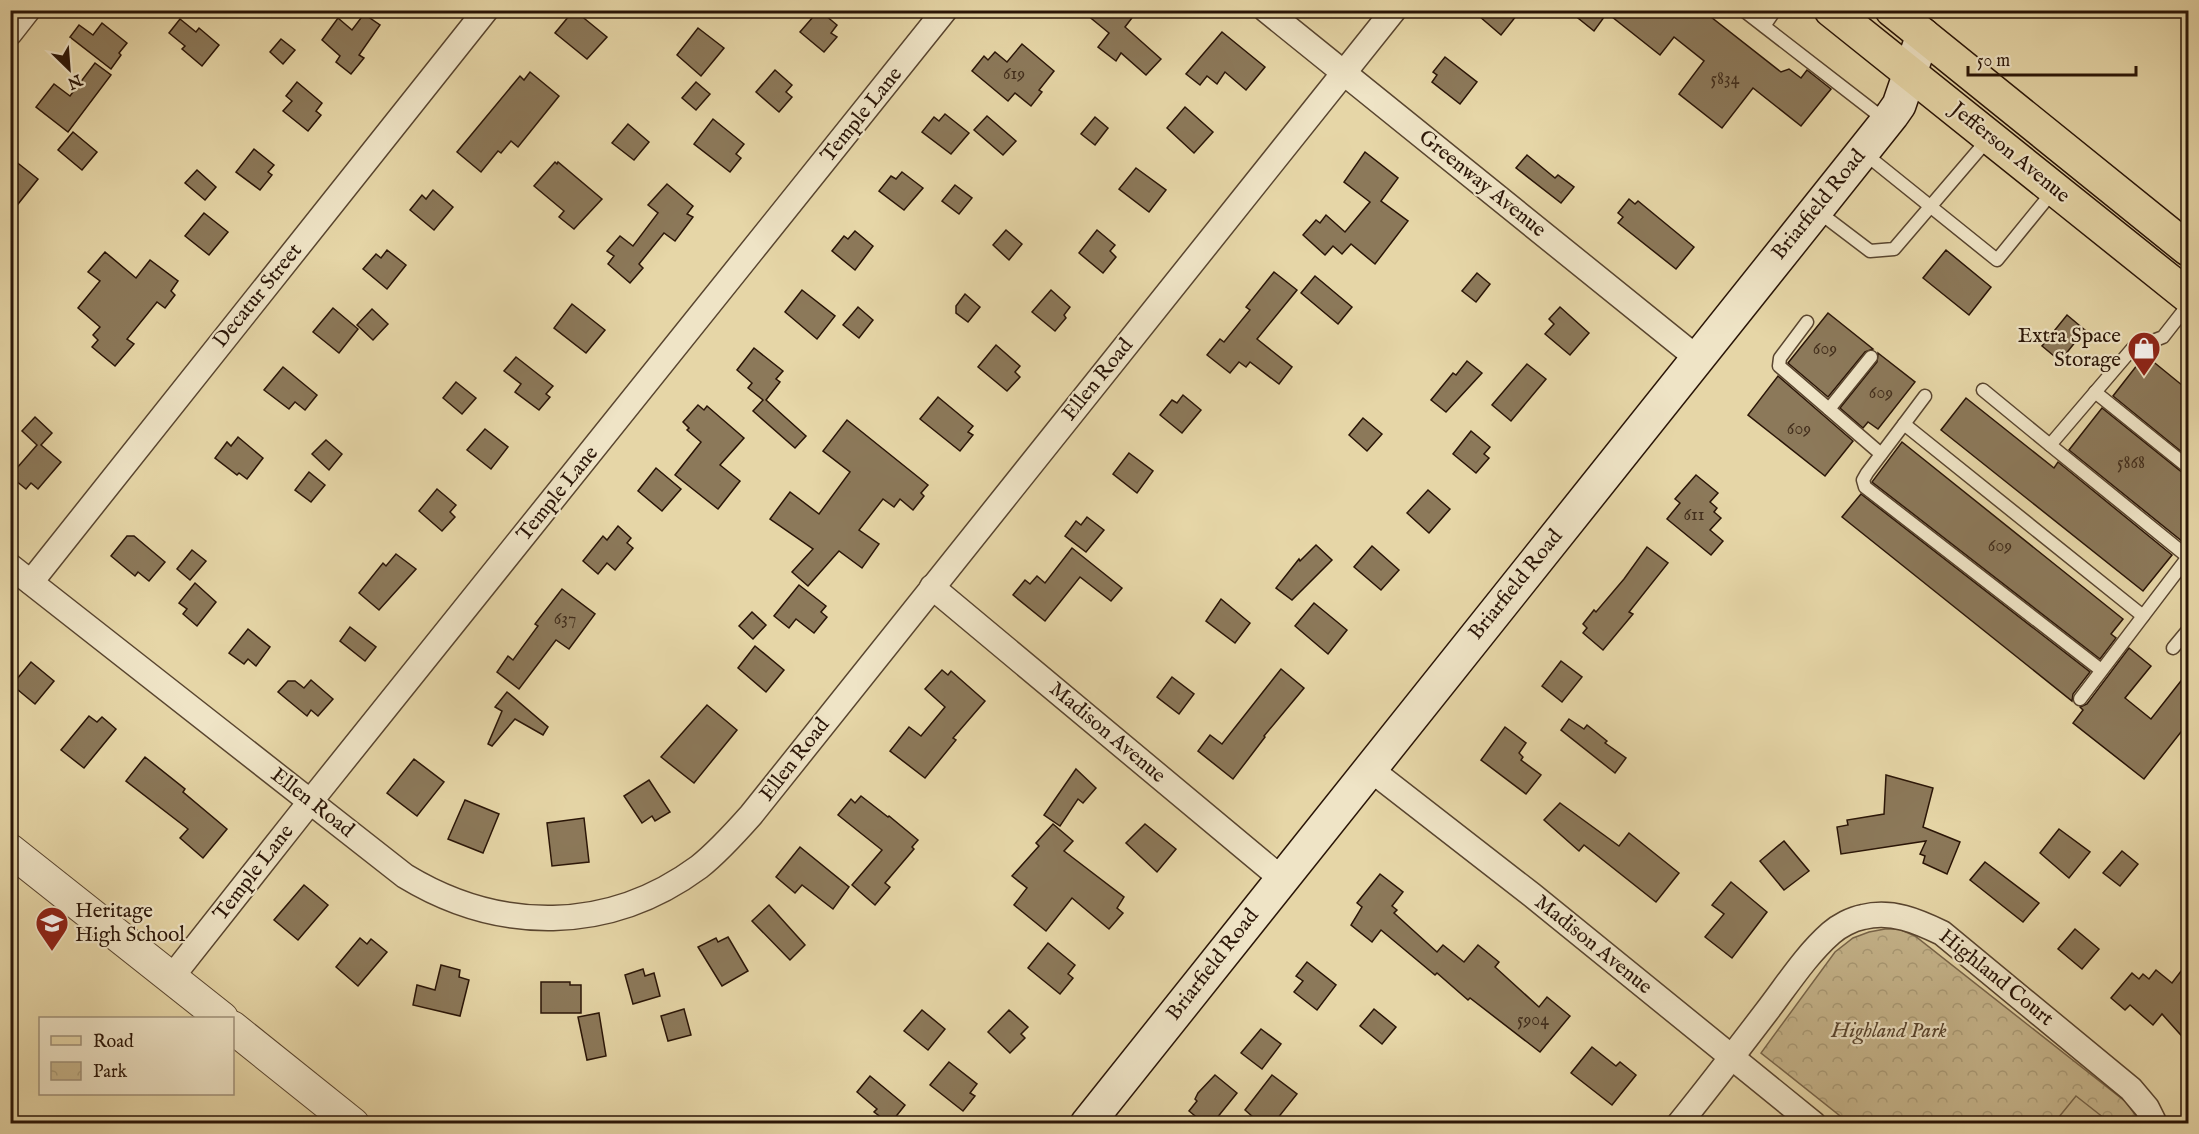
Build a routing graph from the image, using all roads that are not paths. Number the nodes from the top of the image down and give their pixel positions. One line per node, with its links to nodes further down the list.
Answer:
1 (28, 10): 11 (street)
2 (486, 10): 37 (street, Decatur Street)
3 (945, 10): 45 (street, Temple Lane)
4 (1266, 10): 13 (street, Greenway Avenue)
5 (1394, 10): 13 (street, Ellen Road)
6 (1743, 10): 10 (lane)
7 (1775, 10): 10 (lane)
8 (1831, 10): 14 (main road, Jefferson Avenue)
9 (1892, 10): 12 (main road, Jefferson Avenue)
10 (1764, 26): 15 (lane)
11 (10, 33)
12 (1923, 34): 14 (main road, Briarfield Road); 21 (main road, Jefferson Avenue)
13 (1344, 73): 26 (street, Greenway Avenue); 38 (street, Ellen Road)
14 (1910, 74): 15 (main road, Briarfield Road); 16 (main road, Jefferson Avenue)
15 (1886, 122): 17 (main road, Briarfield Road)
16 (1990, 137): 18 (main road, Jefferson Avenue); 19 (lane)
17 (1862, 152): 19 (lane); 20 (main road, Briarfield Road)
18 (2055, 189): 19 (lane); 22 (main road, Jefferson Avenue)
19 (1931, 207): 20 (lane)
20 (1815, 210): 26 (main road, Briarfield Road)
21 (2188, 249)
22 (2188, 296)
23 (2188, 305): 28 (lane)
24 (1807, 322): 30 (lane)
25 (1871, 357): 30 (lane)
26 (1697, 358): 44 (main road, Briarfield Road)
27 (1983, 390): 32 (lane)
28 (2095, 392): 32 (lane); 34 (lane)
29 (1925, 396): 31 (lane)
30 (1829, 409): 33 (lane)
31 (1904, 424): 33 (lane); 39 (lane)
32 (2050, 445): 35 (lane)
33 (1881, 454): 42 (lane)
34 (2188, 467)
35 (2188, 557): 39 (lane)
36 (10, 566): 37 (street, Ellen Road)
37 (30, 582): 45 (street, Ellen Road)
38 (932, 587): 45 (street, Ellen Road); 47 (street, Madison Avenue)
39 (2143, 616): 42 (lane)
40 (2188, 630): 41 (lane)
41 (2173, 648)
42 (2101, 670): 43 (lane)
43 (2080, 699)
44 (1370, 769): 47 (main road, Briarfield Road); 51 (street, Madison Avenue)
45 (310, 802): 48 (street, Temple Lane)
46 (10, 850): 48 (street)
47 (1281, 879): 53 (main road, Briarfield Road)
48 (171, 978): 49 (street)
49 (221, 1017)
50 (234, 1029): 52 (street)
51 (1732, 1058): 54 (street, Highland Court); 55 (street, Madison Avenue); 56 (street, Highland Court)
52 (353, 1124)
53 (1087, 1124)
54 (1679, 1124)
55 (1814, 1124)
56 (2155, 1124)

